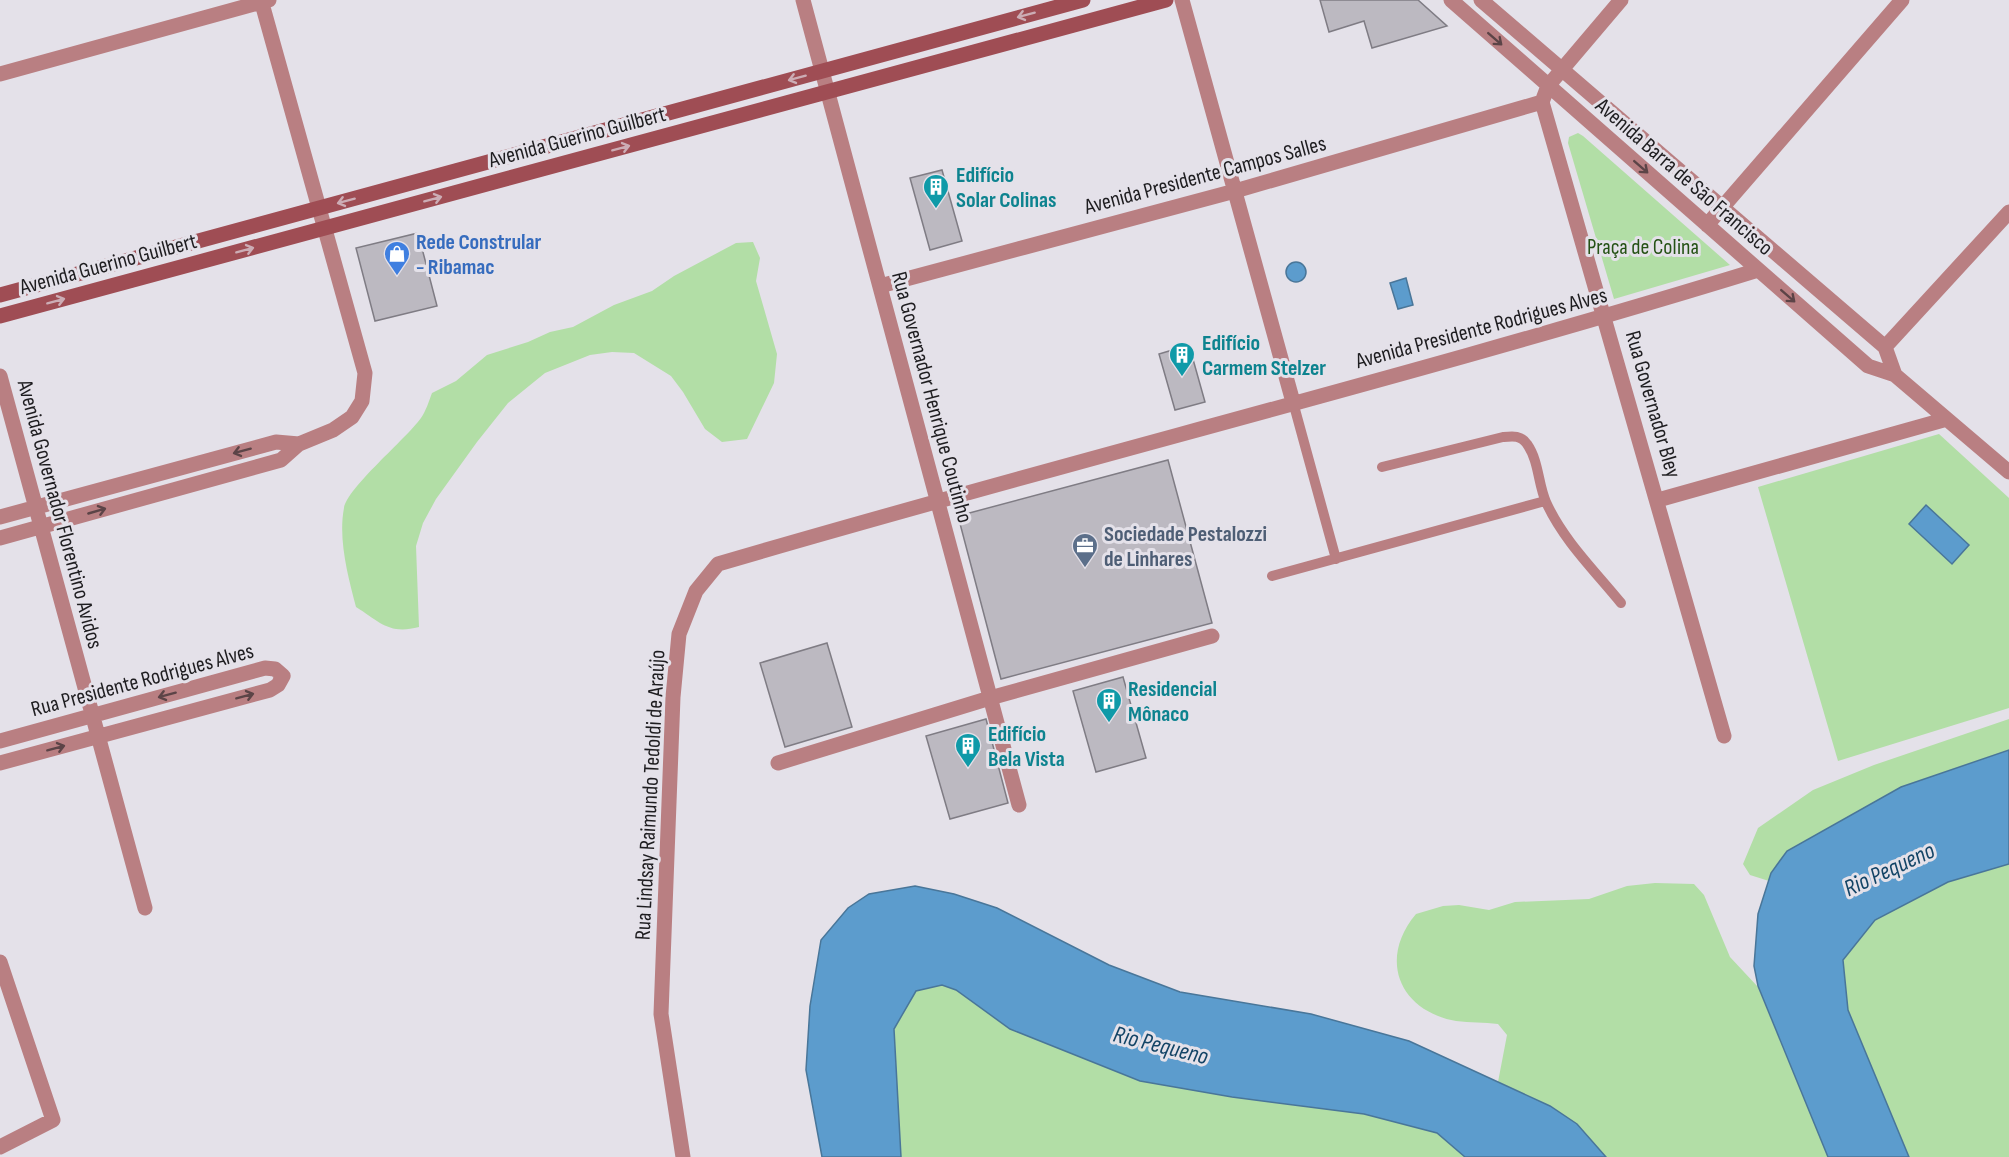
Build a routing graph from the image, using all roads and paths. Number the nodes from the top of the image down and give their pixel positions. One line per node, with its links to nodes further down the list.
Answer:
1 (803, 0): 11 (street, Rua Governador Henrique Coutinho)
2 (1083, 0): 11 (main road, Avenida Guerino Guilbert, one-way to 11)
3 (1167, 0): 14 (main road, Avenida Guerino Guilbert)
4 (1182, 0): 16 (street)
5 (1451, 0): 13 (street, Avenida Barra de São Francisco, one-way to 13)
6 (1481, 0): 10 (street, Avenida Barra de São Francisco)
7 (1621, 0): 10 (street)
8 (1902, 0): 17 (street)
9 (264, 1): 12 (street); 18 (street)
10 (1562, 70): 13 (street); 17 (street, Avenida Barra de São Francisco)
11 (822, 71): 14 (street, Rua Governador Henrique Coutinho); 18 (main road, Avenida Guerino Guilbert, one-way to 18)
12 (0, 74)
13 (1548, 86): 15 (street); 20 (street, Avenida Barra de São Francisco, one-way to 20)
14 (827, 92): 21 (main road, Avenida Guerino Guilbert, one-way to 14); 23 (street, Rua Governador Henrique Coutinho)
15 (1542, 102): 16 (street, Avenida Presidente Campos Salles); 26 (street, Rua Governador Bley)
16 (1235, 190): 23 (street, Avenida Presidente Campos Salles); 30 (street)
17 (1722, 207): 20 (street); 27 (street, Avenida Barra de São Francisco)
18 (319, 208): 21 (street); 24 (main road, Avenida Guerino Guilbert)
19 (2009, 212): 27 (street)
20 (1707, 225): 22 (street, Avenida Barra de São Francisco)
21 (325, 228): 25 (main road, Avenida Guerino Guilbert, one-way to 21); 32 (street)
22 (1758, 270): 26 (street, Avenida Presidente Rodrigues Alves); 28 (street, Avenida Barra de São Francisco, one-way to 28)
23 (880, 286): 35 (street, Rua Governador Henrique Coutinho)
24 (0, 296)
25 (0, 316)
26 (1605, 317): 30 (street, Avenida Presidente Rodrigues Alves); 36 (street, Rua Governador Bley)
27 (1886, 347): 28 (street)
28 (1895, 375): 31 (street, Avenida Barra de São Francisco)
29 (0, 376): 38 (street, Avenida Governador Florentino Avidos)
30 (1293, 402): 35 (street, Avenida Presidente Rodrigues Alves); 42 (lane)
31 (1947, 419): 34 (street, Avenida Barra de São Francisco); 36 (street)
32 (299, 444): 38 (street, one-way to 38); 40 (street, one-way to 32)
33 (1382, 467): 37 (lane)
34 (2009, 472)
35 (937, 499): 46 (street, Rua Governador Henrique Coutinho); 57 (street, Rua Lindsay Raimundo Tedoldi de Araújo)
36 (1658, 500): 49 (street, Rua Governador Bley)
37 (1545, 501): 42 (lane); 44 (lane)
38 (36, 507): 39 (street); 40 (street, Avenida Governador Florentino Avidos)
39 (0, 517)
40 (41, 527): 41 (street); 47 (street, Avenida Governador Florentino Avidos)
41 (0, 538)
42 (1336, 559): 43 (lane)
43 (1272, 576)
44 (1621, 603)
45 (1212, 636): 46 (street)
46 (990, 698): 52 (street); 53 (street, Rua Governador Henrique Coutinho)
47 (92, 715): 48 (street, Avenida Governador Florentino Avidos); 48 (street, Rua Presidente Rodrigues Alves, one-way to 47); 50 (street, Rua Presidente Rodrigues Alves)
48 (98, 736): 51 (street, Rua Presidente Rodrigues Alves, one-way to 48); 54 (street, Avenida Governador Florentino Avidos)
49 (1724, 736)
50 (0, 741)
51 (0, 763)
52 (778, 763)
53 (1019, 805)
54 (145, 908)
55 (0, 962): 56 (street)
56 (0, 1147)
57 (683, 1157)

